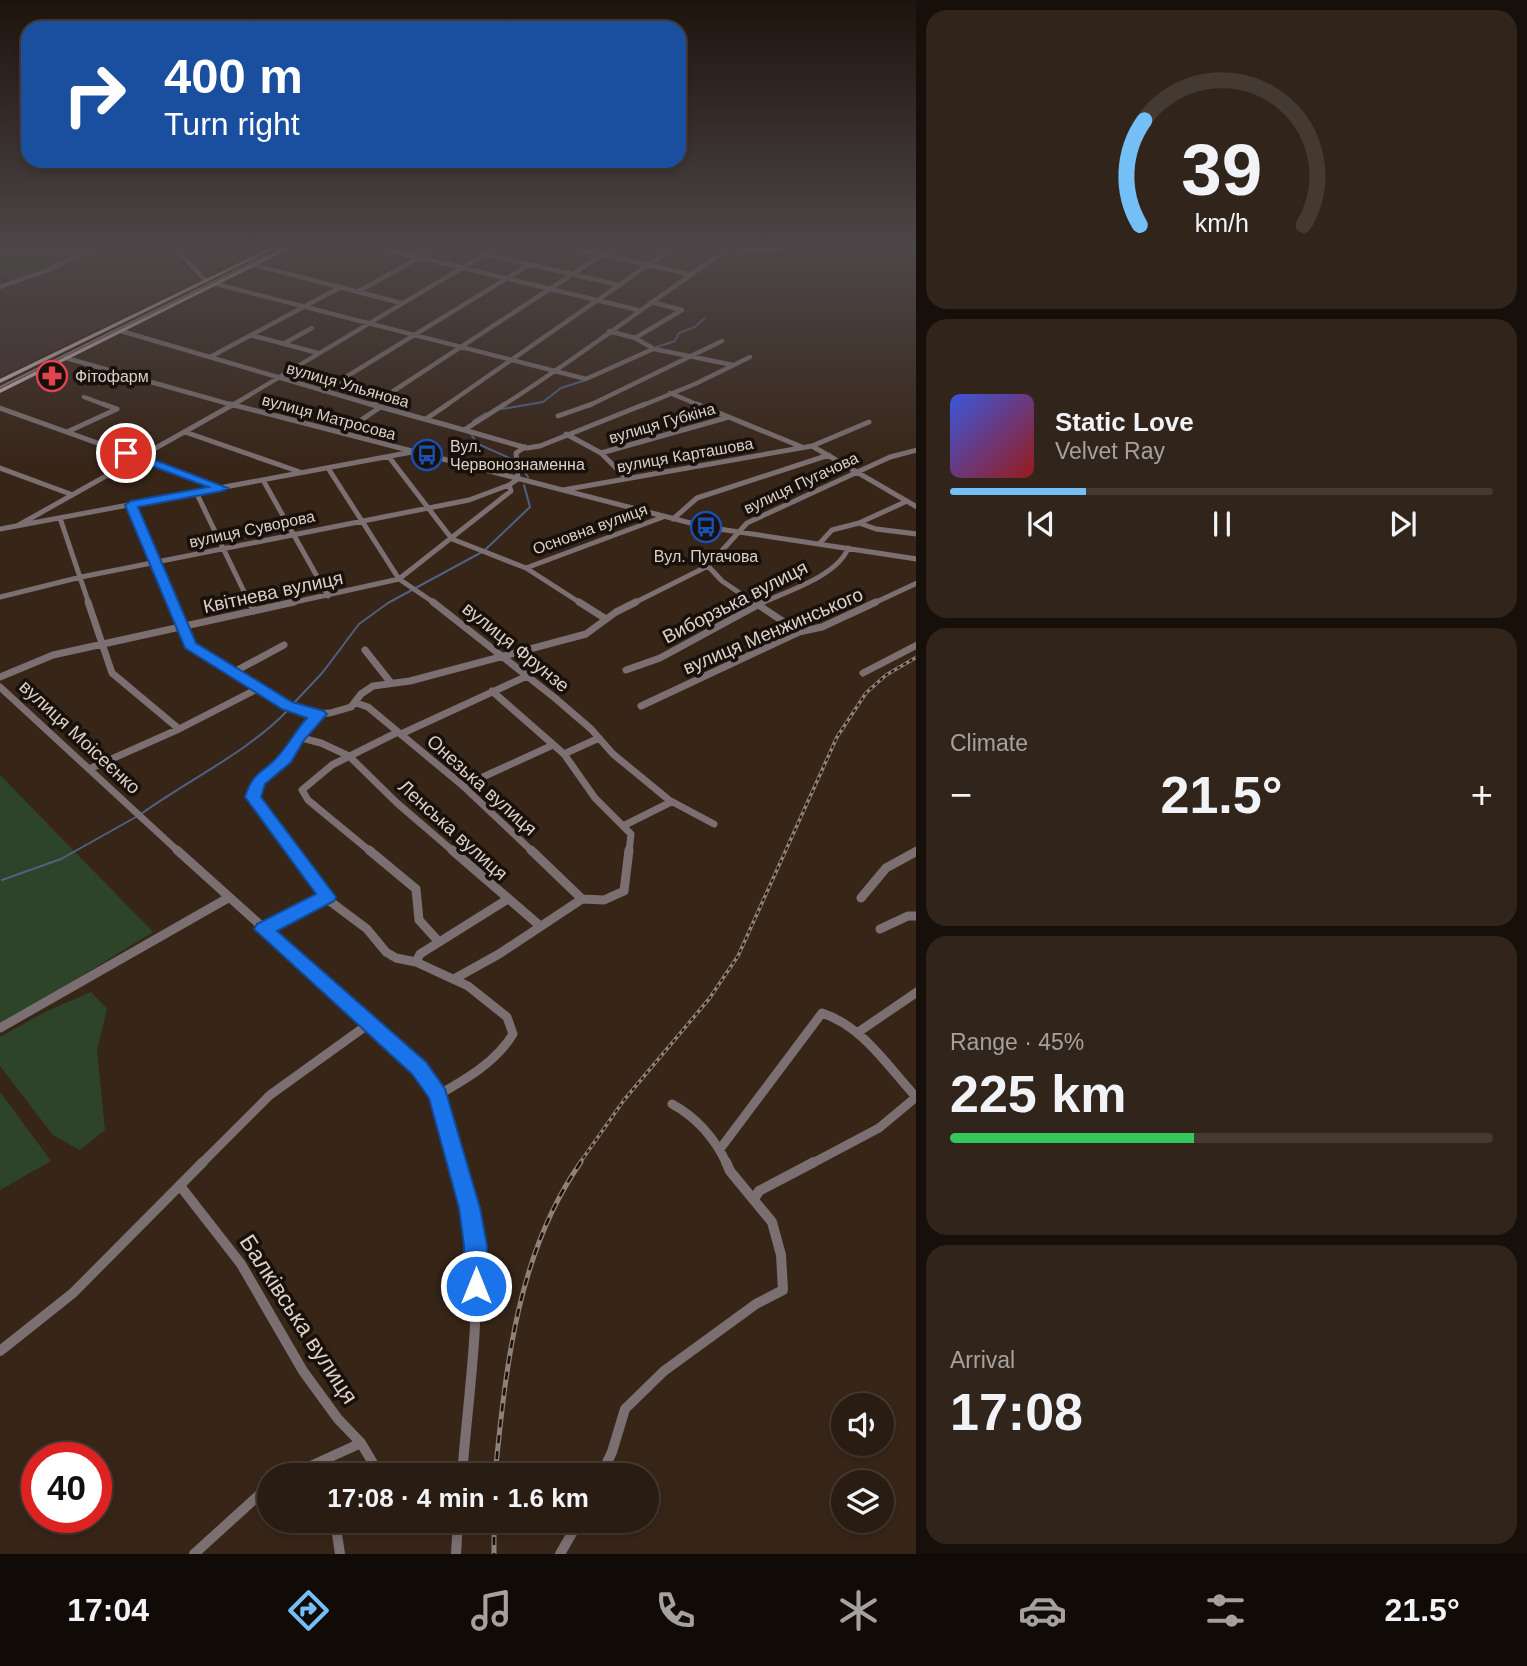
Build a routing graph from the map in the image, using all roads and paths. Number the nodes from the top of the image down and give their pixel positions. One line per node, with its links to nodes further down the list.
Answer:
1 (127, 320): 31 (main road)
2 (144, 320): 13 (main road)
3 (280, 320): 15 (street)
4 (353, 320): 11 (street)
5 (373, 320): 11 (street)
6 (440, 320): 16 (street)
7 (503, 320): 20 (street)
8 (569, 320): 27 (street)
9 (625, 320): 14 (street)
10 (666, 320): 17 (street)
11 (367, 323): 16 (street); 22 (street)
12 (312, 328): 19 (street)
13 (121, 331): 24 (street, вулиця Ульянова); 26 (main road)
14 (609, 331): 17 (street); 29 (street)
15 (251, 335): 19 (street); 24 (street)
16 (413, 336): 20 (street); 33 (street)
17 (635, 338): 21 (street)
18 (722, 341): 23 (street)
19 (284, 344): 22 (street)
20 (460, 348): 27 (street); 37 (street)
21 (653, 349): 23 (street); 29 (street)
22 (318, 353): 30 (street)
23 (695, 356): 28 (street); 40 (street)
24 (210, 357): 30 (street, вулиця Ульянова)
25 (750, 357): 28 (street)
26 (66, 358): 32 (main road); 36 (street, вулиця Матросова)
27 (508, 361): 29 (street); 42 (street)
28 (734, 366): 34 (street)
29 (554, 373): 44 (street)
30 (276, 378): 33 (street, вулиця Ульянова); 36 (street)
31 (0, 381)
32 (0, 391)
33 (323, 391): 37 (street, вулиця Ульянова)
34 (670, 393): 41 (street); 48 (street)
35 (84, 397): 45 (street)
36 (232, 405): 46 (street); 47 (street, вулиця Матросова)
37 (372, 405): 39 (street, вулиця Ульянова)
38 (0, 408): 45 (street)
39 (379, 408): 42 (street, вулиця Ульянова); 47 (street)
40 (558, 416)
41 (730, 417): 51 (street); 54 (street, вулиця Губкіна)
42 (426, 419): 44 (street, вулиця Ульянова)
43 (869, 422): 49 (street, вулиця Карташова)
44 (464, 430): 50 (street)
45 (67, 432): 56 (street)
46 (185, 432): 56 (street); 60 (street)
47 (342, 433): 53 (street, вулиця Матросова)
48 (566, 434): 50 (street); 54 (street)
49 (812, 446): 51 (street, вулиця Карташова); 55 (street)
50 (525, 447): 63 (street)
51 (803, 447): 62 (street, вулиця Карташова)
52 (916, 450): 61 (street, вулиця Пугачова)
53 (414, 452): 57 (street); 63 (street, вулиця Матросова)
54 (601, 453): 62 (street)
55 (829, 455): 61 (street); 77 (street)
56 (140, 457): 66 (street); 69 (street)
57 (389, 457): 59 (street); 73 (street)
58 (0, 468): 69 (street)
59 (328, 468): 60 (street); 78 (street, вулиця Фрунзе)
60 (302, 472): 64 (street)
61 (859, 472): 70 (street); 81 (street, вулиця Пугачова)
62 (626, 478): 67 (street, вулиця Карташова)
63 (518, 479): 65 (street, Квітнева вулиця); 67 (street, вулиця Матросова)
64 (263, 480): 66 (street); 83 (street)
65 (509, 485): 73 (street, вулиця Суворова); 84 (street, Квітнева вулиця)
66 (222, 488): 68 (street)
67 (562, 491): 74 (street, вулиця Матросова)
68 (196, 492): 71 (street); 87 (street)
69 (73, 495): 76 (street)
70 (905, 502): 72 (street); 79 (street)
71 (131, 505): 75 (street); 89 (street)
72 (916, 507)
73 (427, 508): 78 (street, вулиця Суворова); 84 (street)
74 (663, 517): 77 (street, вулиця Матросова); 91 (street, Основна вулиця)
75 (60, 518): 76 (street); 92 (street)
76 (37, 519): 80 (street)
77 (673, 519): 81 (street, вулиця Матросова)
78 (362, 521): 83 (street, вулиця Суворова); 93 (street, вулиця Фрунзе)
79 (859, 523): 82 (street); 85 (street)
80 (0, 529)
81 (738, 533): 85 (street, вулиця Матросова); 90 (street, вулиця Пугачова)
82 (916, 534)
83 (294, 535): 87 (street, вулиця Суворова); 95 (street)
84 (452, 539): 91 (street); 93 (street, Квітнева вулиця)
85 (819, 544): 86 (street, вулиця Матросова)
86 (848, 548): 88 (street, вулиця Матросова); 97 (street, Виборзька вулиця)
87 (222, 549): 89 (street, вулиця Суворова); 98 (street)
88 (916, 559)
89 (155, 563): 92 (street, вулиця Суворова); 100 (street)
90 (708, 566): 97 (street); 99 (street, вулиця Пугачова)
91 (526, 568): 99 (street)
92 (81, 577): 96 (street, вулиця Суворова); 102 (street)
93 (399, 579): 95 (street, Квітнева вулиця); 106 (street, вулиця Фрунзе)
94 (916, 583): 101 (street, вулиця Менжинського)
95 (328, 596): 98 (street, Квітнева вулиця)
96 (0, 597)
97 (756, 606): 101 (street); 107 (street, Виборзька вулиця)
98 (254, 611): 100 (street, Квітнева вулиця)
99 (606, 618): 106 (street, вулиця Пугачова)
100 (182, 628): 102 (street, Квітнева вулиця); 108 (street)
101 (799, 632): 117 (street, вулиця Менжинського)
102 (102, 644): 111 (street, Квітнева вулиця); 119 (street)
103 (284, 645): 108 (street)
104 (916, 645): 109 (street)
105 (365, 650): 112 (street)
106 (503, 657): 110 (street, вулиця Фрунзе); 112 (street, вулиця Пугачова)
107 (626, 670)
108 (232, 673): 114 (street)
109 (863, 673)
110 (527, 676): 115 (street); 122 (street, вулиця Фрунзе)
111 (0, 677)
112 (391, 683): 116 (street, вулиця Пугачова)
113 (0, 687): 126 (street, вулиця Моісеєнко)
114 (257, 689): 118 (street); 119 (street)
115 (492, 691): 120 (street); 123 (street)
116 (356, 703): 118 (street, вулиця Пугачова); 120 (street, Онезька вулиця)
117 (641, 706)
118 (319, 714): 121 (street)
119 (179, 729): 126 (street)
120 (400, 733): 125 (street); 127 (street, Онезька вулиця)
121 (299, 737): 125 (street, Ленська вулиця); 132 (street)
122 (599, 738): 124 (street); 128 (street, вулиця Фрунзе)
123 (553, 745): 124 (street); 127 (street)
124 (564, 754): 130 (street)
125 (349, 756): 135 (street, Ленська вулиця); 141 (street)
126 (89, 769): 133 (street, вулиця Моісеєнко)
127 (463, 786): 136 (street, Онезька вулиця)
128 (671, 802): 129 (street, вулиця Фрунзе); 130 (street)
129 (714, 824)
130 (625, 825): 136 (street)
131 (916, 851): 134 (street)
132 (327, 897): 139 (street); 142 (street)
133 (228, 898): 139 (street, вулиця Моісеєнко); 146 (street)
134 (861, 898)
135 (508, 899): 138 (street, Ленська вулиця); 141 (street)
136 (582, 899): 138 (street)
137 (916, 916): 140 (street)
138 (540, 925): 143 (street)
139 (263, 929): 145 (street, вулиця Моісеєнко)
140 (880, 929)
141 (439, 942): 142 (street)
142 (416, 962): 143 (street)
143 (454, 979): 148 (street)
144 (916, 992): 147 (street)
145 (370, 1023): 148 (street, вулиця Моісеєнко); 152 (street)
146 (0, 1028)
147 (857, 1033): 149 (street); 151 (street)
148 (438, 1095): 158 (street, вулиця Моісеєнко)
149 (916, 1098): 153 (street)
150 (672, 1104): 151 (street)
151 (720, 1149): 153 (street)
152 (181, 1187): 154 (street); 155 (street, Балківська вулиця)
153 (754, 1199): 159 (street)
154 (0, 1351)
155 (361, 1443): 156 (street); 157 (street, Балківська вулиця)
156 (317, 1463)
157 (373, 1463)
158 (463, 1463)
159 (607, 1463)
160 (257, 1497): 164 (street)
161 (337, 1533): 165 (street)
162 (457, 1533): 166 (street)
163 (572, 1533): 167 (street)
164 (194, 1554)
165 (340, 1554)
166 (456, 1554)
167 (560, 1554)

